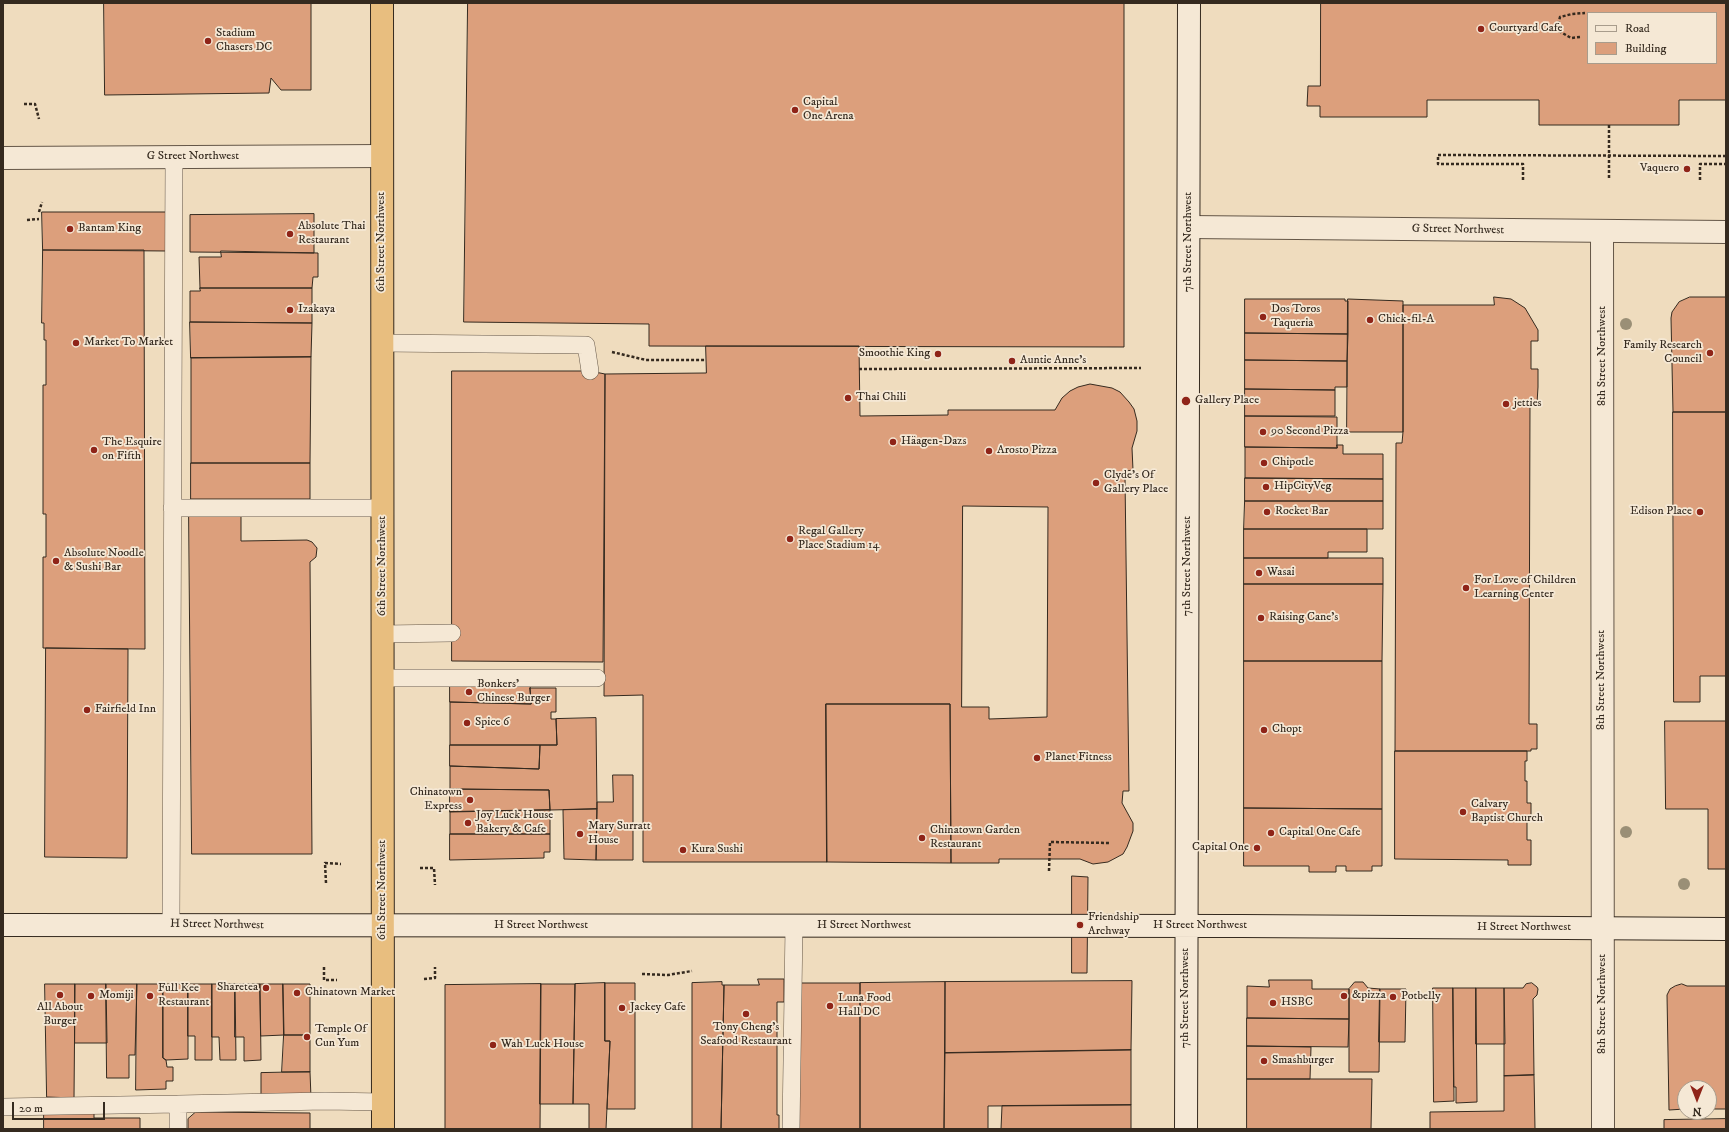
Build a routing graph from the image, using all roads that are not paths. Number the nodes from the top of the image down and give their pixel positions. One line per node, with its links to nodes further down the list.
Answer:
1 (382, 3): 3 (highway, 6th Street Northwest)
2 (1189, 3): 6 (main road, 7th Street Northwest)
3 (382, 156): 4 (main road, G Street Northwest); 9 (highway, 6th Street Northwest)
4 (174, 157): 5 (main road, G Street Northwest); 11 (lane)
5 (3, 158)
6 (1189, 227): 7 (main road, G Street Northwest); 21 (main road, 7th Street Northwest)
7 (1602, 232): 8 (main road, G Street Northwest); 22 (main road, 8th Street Northwest)
8 (1726, 232)
9 (382, 343): 10 (lane); 12 (highway, 6th Street Northwest)
10 (590, 371)
11 (172, 508): 12 (lane); 18 (lane)
12 (383, 508): 14 (highway, 6th Street Northwest)
13 (452, 633): 14 (lane)
14 (383, 634): 15 (highway, 6th Street Northwest)
15 (383, 678): 16 (lane); 19 (highway, 6th Street Northwest)
16 (597, 678)
17 (3, 925): 18 (main road, H Street Northwest)
18 (171, 925): 19 (main road, H Street Northwest)
19 (383, 926): 20 (main road, H Street Northwest); 24 (highway, 6th Street Northwest)
20 (794, 926): 21 (main road, H Street Northwest); 29 (lane)
21 (1187, 926): 22 (main road, H Street Northwest); 30 (main road, 7th Street Northwest)
22 (1603, 928): 23 (main road, H Street Northwest); 31 (main road, 8th Street Northwest)
23 (1726, 929)
24 (383, 1102): 25 (lane); 28 (highway, 6th Street Northwest)
25 (178, 1104): 26 (lane); 27 (lane)
26 (3, 1107)
27 (178, 1129)
28 (383, 1129)
29 (791, 1129)
30 (1186, 1129)
31 (1603, 1129)

